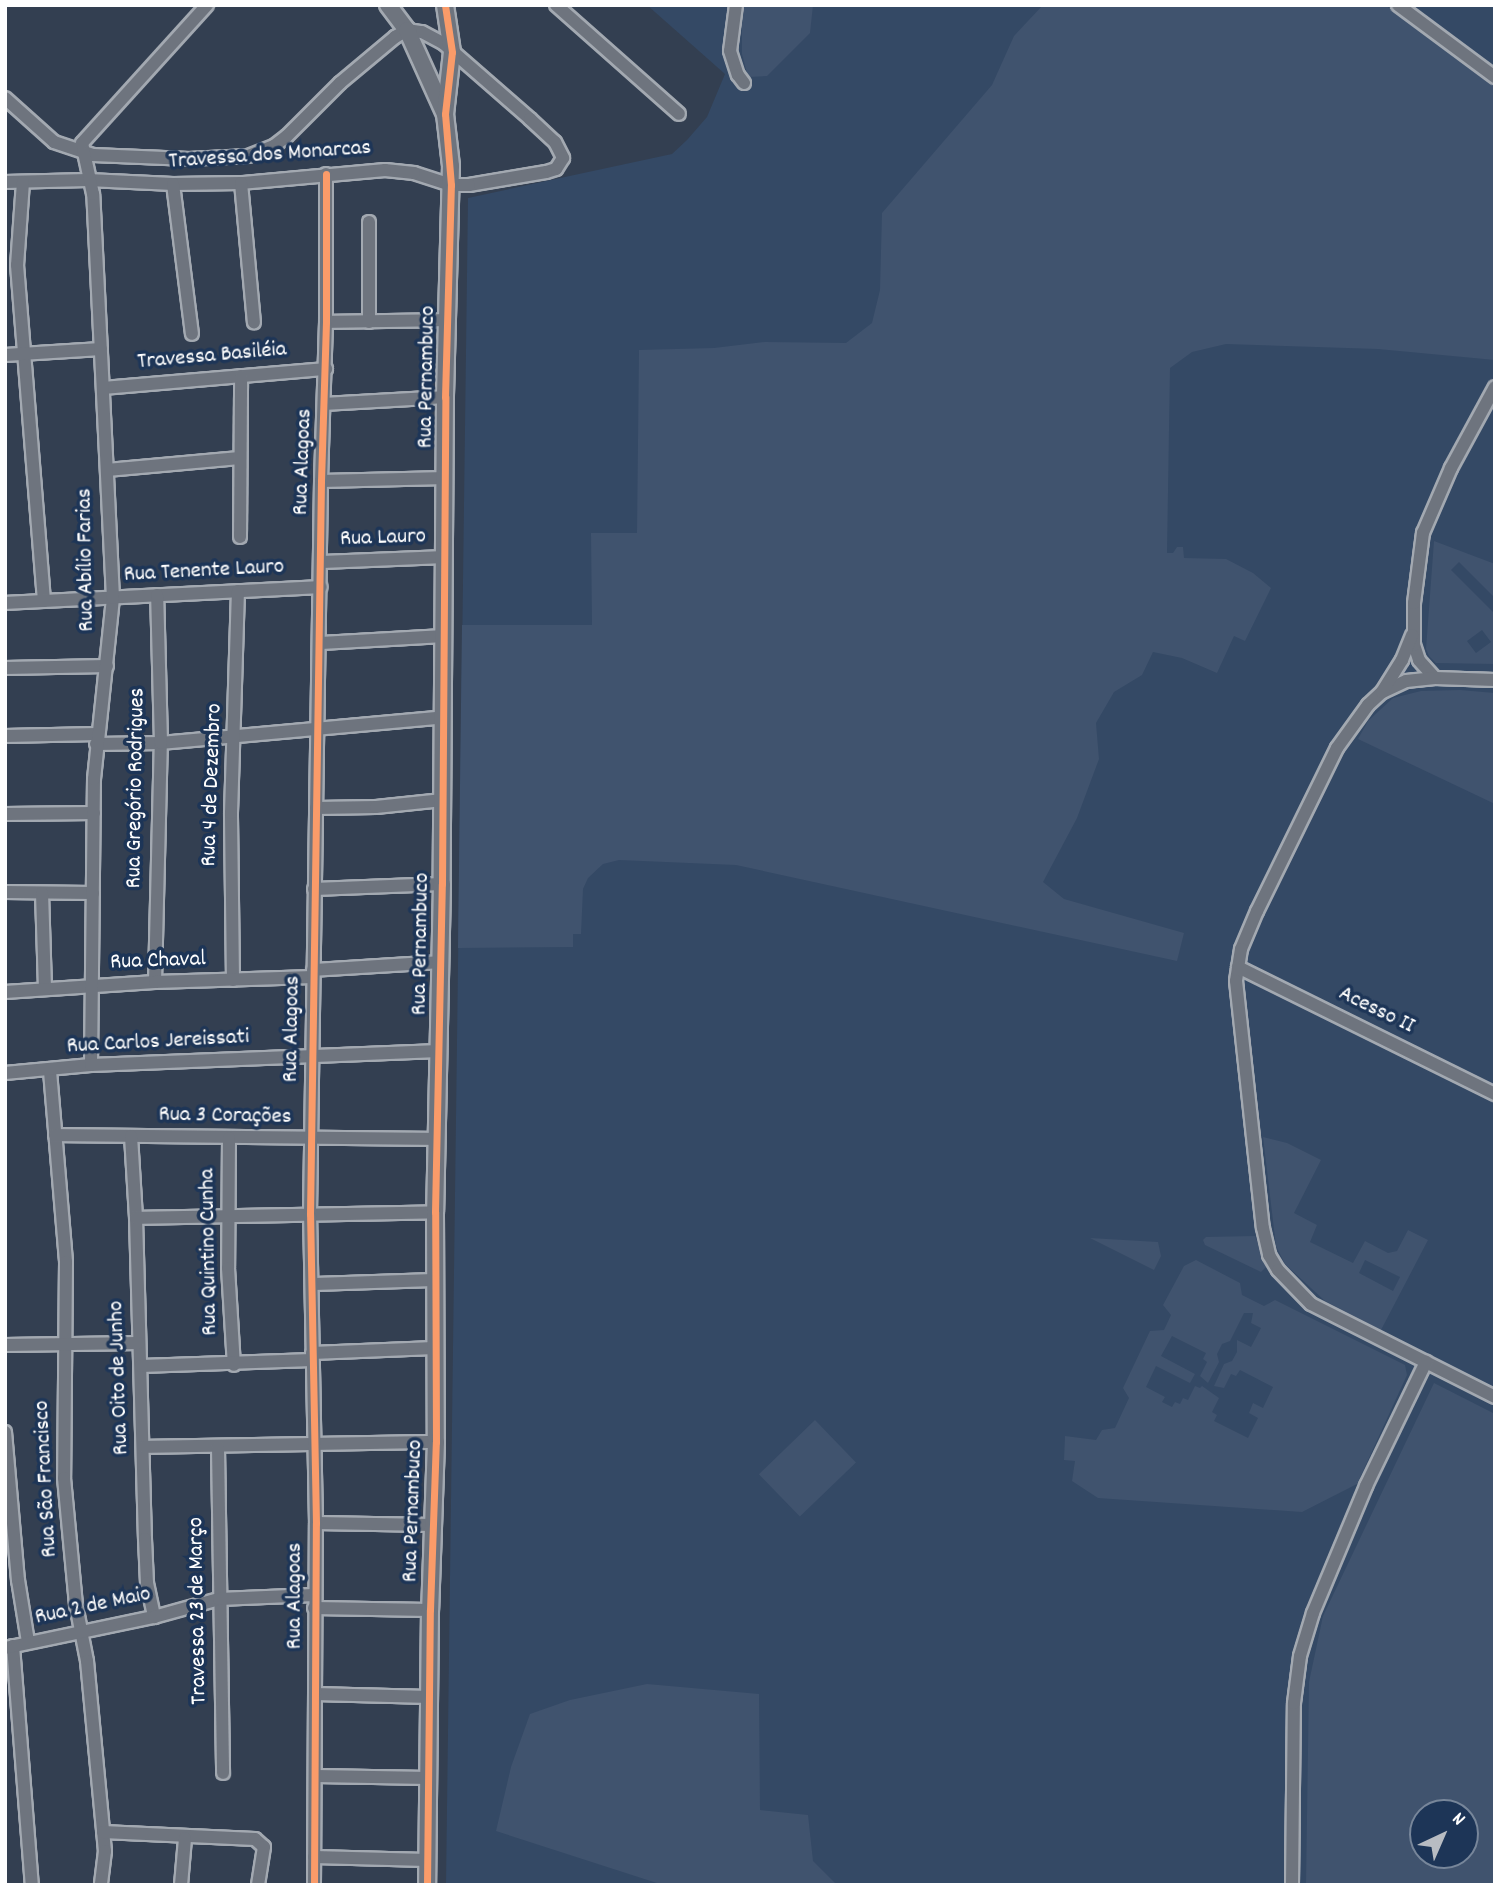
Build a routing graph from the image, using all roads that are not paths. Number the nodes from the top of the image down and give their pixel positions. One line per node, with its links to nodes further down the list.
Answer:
1 (207, 5): 14 (street)
2 (388, 5): 7 (street, Rua Pernambuco)
3 (445, 5): 8 (street, Rua Pernambuco)
4 (556, 5): 13 (street)
5 (736, 5): 10 (street)
6 (1398, 5): 9 (street)
7 (407, 30): 8 (street); 12 (street, Rua Pernambuco); 14 (street)
8 (452, 52): 12 (street, Rua Pernambuco); 21 (street)
9 (1495, 77)
10 (744, 83)
11 (5, 98): 14 (street)
12 (445, 114): 21 (street, Rua Pernambuco)
13 (679, 114)
14 (82, 151): 16 (street, Rua Abílio Farias)
15 (326, 174): 19 (street, Travessa dos Monarcas); 21 (street, Travessa dos Monarcas); 26 (street, Rua Alagoas)
16 (88, 180): 18 (street, Travessa dos Monarcas); 20 (street, Travessa dos Monarcas); 29 (street, Rua Abílio Farias)
17 (5, 182): 18 (street, Travessa dos Monarcas)
18 (23, 182): 23 (street)
19 (241, 183): 20 (street, Travessa dos Monarcas); 25 (street)
20 (173, 184): 28 (street)
21 (451, 185): 24 (street, Rua Pernambuco)
22 (369, 222): 27 (street)
23 (11, 264): 30 (street)
24 (447, 320): 27 (street); 36 (street, Rua Pernambuco)
25 (254, 322)
26 (326, 322): 27 (street); 32 (street, Rua Alagoas)
27 (369, 322)
28 (192, 334)
29 (101, 349): 30 (street); 35 (street, Rua Abílio Farias)
30 (25, 354): 31 (street); 49 (street)
31 (5, 355)
32 (326, 369): 33 (street, Travessa Basiléia); 37 (street, Rua Alagoas)
33 (241, 376): 35 (street, Travessa Basiléia); 38 (street)
34 (1495, 387): 51 (street)
35 (103, 388): 39 (street, Rua Abílio Farias)
36 (445, 397): 37 (street); 40 (street, Rua Pernambuco)
37 (325, 404): 41 (street, Rua Alagoas)
38 (239, 457): 39 (street); 42 (street)
39 (107, 470): 48 (street, Rua Abílio Farias)
40 (446, 478): 41 (street); 43 (street, Rua Pernambuco)
41 (321, 481): 44 (street, Rua Alagoas)
42 (240, 537)
43 (445, 557): 44 (street, Rua Lauro); 52 (street, Rua Pernambuco)
44 (322, 562): 45 (street, Rua Alagoas)
45 (321, 587): 46 (street, Rua Tenente Lauro); 53 (street, Rua Alagoas)
46 (238, 591): 47 (street, Rua Tenente Lauro); 62 (street, Rua 4 de Dezembro)
47 (157, 595): 48 (street, Rua Tenente Lauro); 64 (street, Rua Gregório Rodrigues)
48 (113, 598): 49 (street, Rua Tenente Lauro); 54 (street, Rua Abílio Farias)
49 (44, 601): 50 (street, Rua Tenente Lauro)
50 (5, 603)
51 (1415, 628): 56 (street); 58 (street)
52 (444, 636): 53 (street); 59 (street, Rua Pernambuco)
53 (321, 643): 60 (street, Rua Alagoas)
54 (107, 666): 55 (street); 63 (street, Rua Abílio Farias)
55 (5, 668)
56 (1435, 678): 57 (street); 58 (street)
57 (1495, 680)
58 (1382, 692): 75 (street)
59 (444, 716): 60 (street); 65 (street, Rua Pernambuco)
60 (318, 729): 62 (street); 66 (street, Rua Alagoas)
61 (5, 736): 63 (street)
62 (236, 736): 64 (street); 77 (street, Rua 4 de Dezembro)
63 (96, 739): 64 (street); 67 (street, Rua Abílio Farias)
64 (161, 743): 78 (street, Rua Gregório Rodrigues)
65 (443, 800): 66 (street); 69 (street, Rua Pernambuco)
66 (316, 808): 70 (street, Rua Alagoas)
67 (94, 813): 68 (street); 73 (street, Rua Abílio Farias)
68 (5, 814)
69 (442, 884): 70 (street); 74 (street, Rua Pernambuco)
70 (314, 889): 76 (street, Rua Alagoas)
71 (5, 892): 72 (street)
72 (42, 893): 73 (street); 80 (street)
73 (93, 893): 79 (street, Rua Abílio Farias)
74 (440, 961): 76 (street, Rua Chaval); 82 (street, Rua Pernambuco)
75 (1238, 967): 87 (street, Acesso II); 104 (street)
76 (313, 974): 77 (street, Rua Chaval); 83 (street, Rua Alagoas)
77 (233, 980): 78 (street, Rua Chaval)
78 (155, 982): 79 (street, Rua Chaval)
79 (92, 985): 80 (street, Rua Chaval); 84 (street, Rua Abílio Farias)
80 (45, 989): 81 (street, Rua Chaval)
81 (5, 992)
82 (439, 1051): 83 (street, Rua Carlos Jereissati); 91 (street, Rua Pernambuco)
83 (312, 1056): 84 (street, Rua Carlos Jereissati); 92 (street, Rua Alagoas)
84 (91, 1065): 85 (street, Rua Carlos Jereissati)
85 (50, 1071): 86 (street, Rua Carlos Jereissati); 88 (street, Rua São Francisco)
86 (5, 1073)
87 (1495, 1094)
88 (55, 1135): 89 (street, Rua 3 Corações); 99 (street, Rua São Francisco)
89 (131, 1136): 90 (street, Rua 3 Corações); 96 (street, Rua Oito de Junho)
90 (229, 1138): 92 (street, Rua 3 Corações); 95 (street, Rua Quintino Cunha)
91 (437, 1139): 92 (street, Rua 3 Corações); 93 (street, Rua Pernambuco)
92 (311, 1140): 94 (street, Rua Alagoas)
93 (435, 1212): 94 (street); 97 (street, Rua Pernambuco)
94 (310, 1214): 95 (street); 98 (street, Rua Alagoas)
95 (230, 1216): 96 (street); 105 (street, Rua Quintino Cunha)
96 (136, 1218): 100 (street, Rua Oito de Junho)
97 (435, 1280): 98 (street); 102 (street, Rua Pernambuco)
98 (313, 1284): 103 (street, Rua Alagoas)
99 (67, 1342): 100 (street); 101 (street); 119 (street, Rua São Francisco)
100 (139, 1343): 106 (street, Rua Oito de Junho)
101 (5, 1345)
102 (434, 1348): 103 (street); 109 (street, Rua Pernambuco)
103 (312, 1357): 105 (street); 110 (street, Rua Alagoas)
104 (1426, 1363): 107 (street); 137 (street)
105 (234, 1365): 106 (street)
106 (141, 1366): 111 (street, Rua Oito de Junho)
107 (1495, 1397)
108 (5, 1432): 120 (street)
109 (436, 1442): 110 (street); 114 (street, Rua Pernambuco)
110 (314, 1444): 112 (street); 113 (street, Rua Alagoas)
111 (144, 1447): 112 (street); 118 (street, Rua Oito de Junho)
112 (218, 1448): 115 (street, Travessa 23 de Março)
113 (316, 1523): 114 (street); 116 (street, Rua Alagoas)
114 (433, 1525): 117 (street, Rua Pernambuco)
115 (219, 1599): 116 (street, Rua 2 de Maio); 118 (street, Rua 2 de Maio); 124 (street, Travessa 23 de Março)
116 (314, 1602): 117 (street, Rua 2 de Maio); 122 (street, Rua Alagoas)
117 (429, 1610): 123 (street, Rua Pernambuco)
118 (154, 1617): 119 (street, Rua 2 de Maio)
119 (82, 1633): 120 (street, Rua 2 de Maio); 127 (street, Rua São Francisco)
120 (28, 1642): 121 (street, Rua 2 de Maio)
121 (9, 1647): 131 (street)
122 (315, 1694): 123 (street); 125 (street, Rua Alagoas)
123 (430, 1697): 126 (street, Rua Pernambuco)
124 (223, 1773)
125 (316, 1776): 126 (street); 129 (street, Rua Alagoas)
126 (429, 1778): 130 (street, Rua Pernambuco)
127 (103, 1832): 128 (street); 132 (street, Rua São Francisco)
128 (185, 1838): 133 (street); 134 (street)
129 (314, 1857): 130 (street); 135 (street, Rua Alagoas)
130 (427, 1860): 136 (street, Rua Pernambuco)
131 (32, 1885)
132 (101, 1885)
133 (181, 1885)
134 (258, 1885)
135 (314, 1885)
136 (427, 1885)
137 (1292, 1885)

